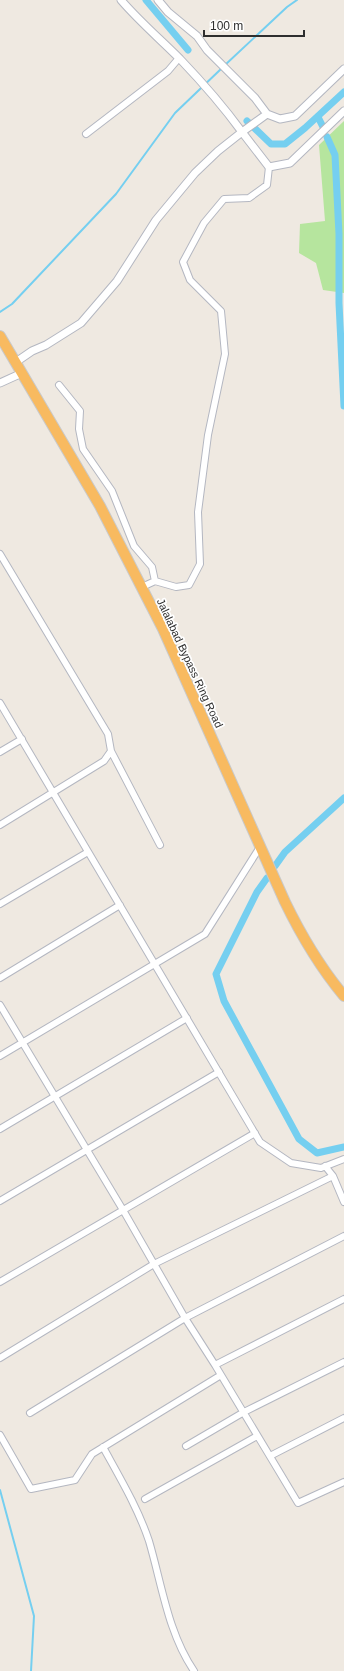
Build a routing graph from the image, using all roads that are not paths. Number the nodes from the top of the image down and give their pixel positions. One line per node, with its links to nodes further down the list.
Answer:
1 (121, 0): 3 (street)
2 (158, 0): 6 (street)
3 (179, 58): 7 (street); 8 (street)
4 (344, 69): 6 (street)
5 (344, 111): 9 (street)
6 (265, 116): 7 (street)
7 (244, 130): 9 (street); 11 (street)
8 (86, 134)
9 (269, 167): 16 (street)
10 (2, 340): 11 (highway, Jalalabad Bypass Ring Road)
11 (16, 362): 12 (highway, Jalalabad Bypass Ring Road)
12 (22, 373): 13 (street); 17 (highway, Jalalabad Bypass Ring Road)
13 (0, 384)
14 (59, 385): 16 (street)
15 (0, 554): 20 (street)
16 (155, 581): 17 (street)
17 (142, 587): 25 (highway, Jalalabad Bypass Ring Road)
18 (0, 703): 19 (street)
19 (22, 740): 21 (street); 22 (street)
20 (110, 751): 22 (street); 24 (street)
21 (0, 752)
22 (53, 792): 23 (street); 26 (street)
23 (0, 825)
24 (160, 845)
25 (260, 847): 29 (street); 31 (highway, Jalalabad Bypass Ring Road)
26 (88, 852): 27 (street); 28 (street)
27 (0, 904)
28 (120, 905): 29 (street); 30 (street)
29 (155, 964): 33 (street); 34 (street)
30 (0, 978)
31 (344, 996)
32 (0, 1005): 34 (street)
33 (187, 1018): 36 (street); 37 (street)
34 (22, 1043): 35 (street); 37 (street)
35 (0, 1056)
36 (219, 1072): 39 (street); 40 (street)
37 (55, 1097): 38 (street); 40 (street)
38 (0, 1129)
39 (255, 1133): 42 (street); 46 (street)
40 (86, 1150): 44 (street); 46 (street)
41 (344, 1159): 42 (street)
42 (325, 1166): 43 (street)
43 (333, 1176): 45 (street); 48 (street)
44 (0, 1201)
45 (344, 1202)
46 (123, 1210): 48 (street); 49 (street)
47 (344, 1236): 51 (street)
48 (154, 1264): 51 (street); 52 (street)
49 (0, 1282)
50 (344, 1299): 54 (street)
51 (185, 1318): 54 (street); 57 (street)
52 (0, 1358)
53 (344, 1362): 56 (street)
54 (215, 1365): 55 (street)
55 (221, 1375): 56 (street); 62 (street)
56 (244, 1412): 60 (street); 61 (street)
57 (30, 1413)
58 (344, 1418): 63 (street)
59 (0, 1435): 62 (street)
60 (257, 1436): 63 (street); 65 (street)
61 (186, 1446)
62 (103, 1447): 66 (street)
63 (270, 1456): 64 (street)
64 (344, 1482)
65 (145, 1499)
66 (194, 1671)

